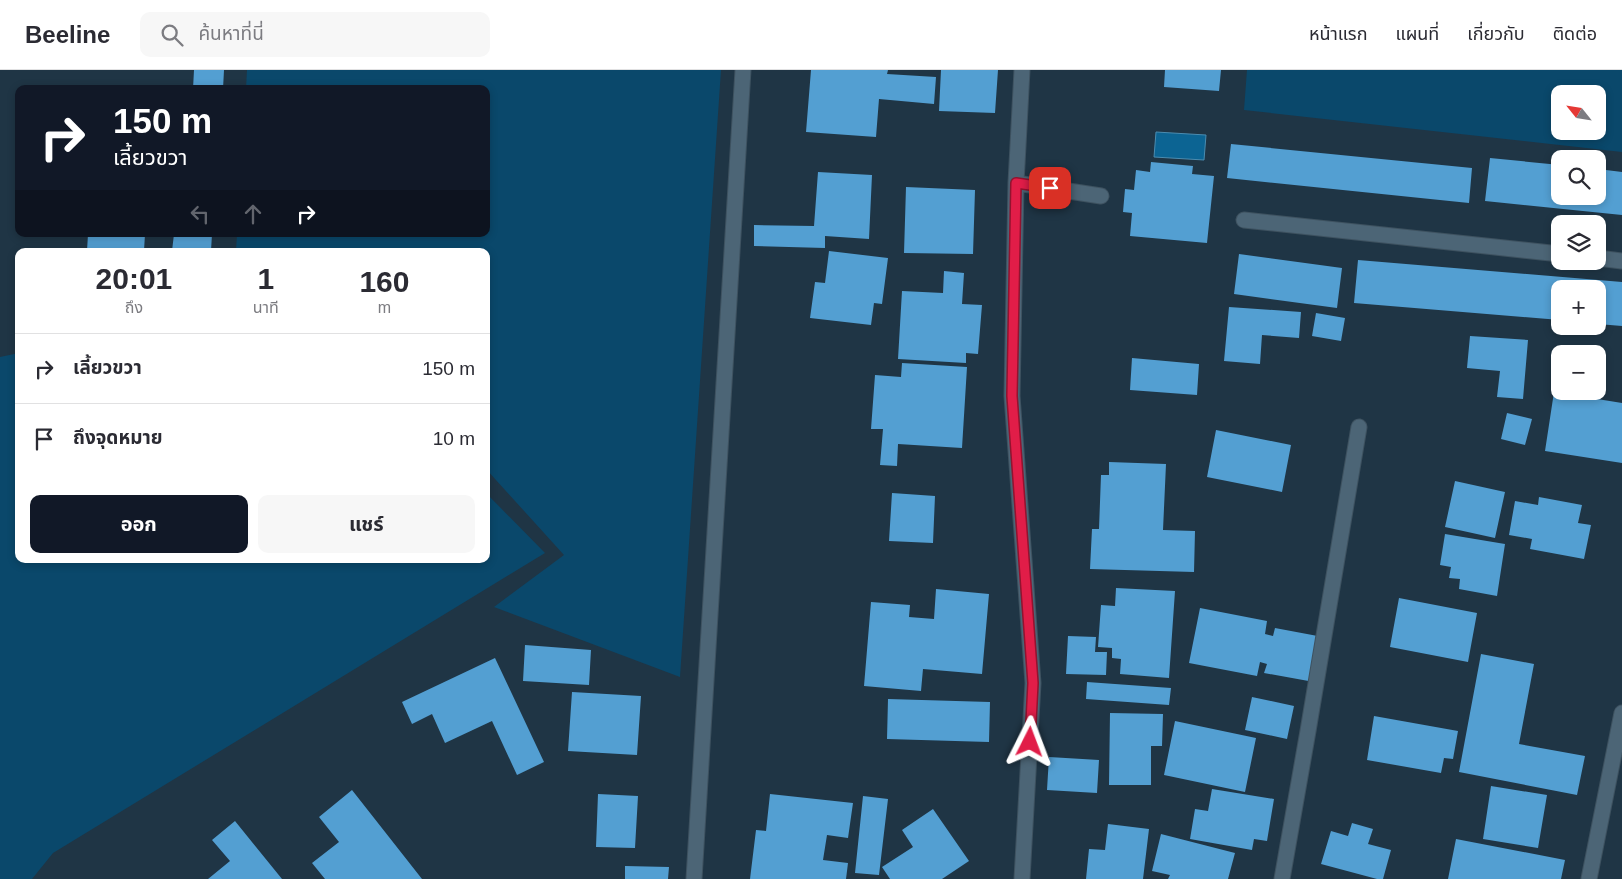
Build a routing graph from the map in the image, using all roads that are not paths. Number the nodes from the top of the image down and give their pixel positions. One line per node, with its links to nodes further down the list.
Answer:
1 (743, 70): 11 (street)
2 (1022, 70): 3 (street)
3 (1016, 183): 4 (street); 12 (street)
4 (1101, 196)
5 (1244, 220): 6 (street)
6 (1551, 253)
7 (1606, 259): 8 (street)
8 (1622, 261)
9 (1359, 427): 13 (street)
10 (1622, 713): 14 (street)
11 (694, 879)
12 (1022, 879)
13 (1282, 879)
14 (1589, 879)

